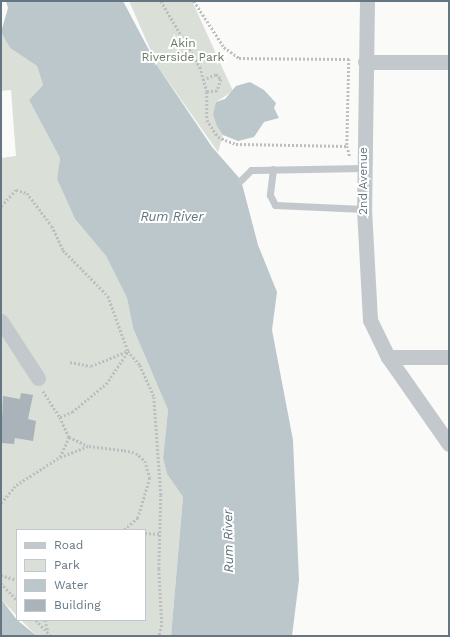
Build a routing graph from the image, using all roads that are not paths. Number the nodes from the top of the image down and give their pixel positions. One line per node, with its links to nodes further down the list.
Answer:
1 (367, 1): 2 (street, 2nd Avenue)
2 (365, 62): 3 (street); 4 (street, 2nd Avenue)
3 (449, 62)
4 (364, 164): 5 (lane); 7 (street, 2nd Avenue)
5 (273, 169): 6 (lane); 7 (lane)
6 (241, 180)
7 (364, 209): 9 (street, 2nd Avenue)
8 (1, 321): 11 (street)
9 (388, 357): 10 (street); 12 (street, 2nd Avenue)
10 (449, 357)
11 (38, 378)
12 (449, 444)

